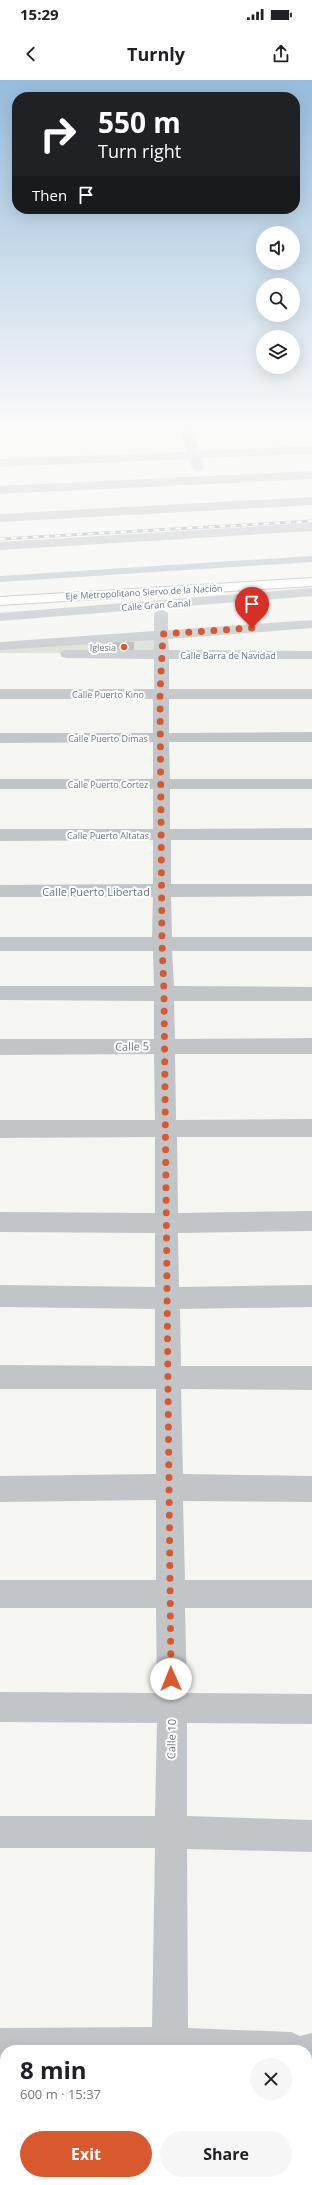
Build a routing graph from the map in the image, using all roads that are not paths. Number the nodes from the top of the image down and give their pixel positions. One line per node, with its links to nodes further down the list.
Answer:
1 (312, 527): 2 (street)
2 (0, 546)
3 (312, 575): 6 (highway, Eje Metropolitano Siervo de la Nación)
4 (312, 582): 7 (highway, Eje Metropolitano Siervo de la Nación)
5 (312, 592): 10 (street, Calle Gran Canal)
6 (0, 593)
7 (52, 598): 8 (highway, Eje Metropolitano Siervo de la Nación); 9 (highway)
8 (0, 601)
9 (0, 606)
10 (0, 617)
11 (312, 624): 12 (street)
12 (162, 634): 13 (street); 14 (street, Calle Barra de Navidad); 15 (street, Calle Barra de Navidad); 17 (street, Calle 10)
13 (0, 646)
14 (0, 654)
15 (312, 655)
16 (0, 694): 17 (street, Calle Puerto Kino)
17 (160, 694): 18 (street, Calle Puerto Kino); 21 (street, Calle 10)
18 (312, 694)
19 (312, 737): 21 (street, Calle Puerto Dimas)
20 (0, 738): 21 (street, Calle Puerto Dimas)
21 (161, 738): 23 (street, Calle 10)
22 (0, 784): 23 (street, Calle Puerto Cortez)
23 (162, 784): 24 (street, Calle Puerto Cortez); 27 (street, Calle 10)
24 (312, 784)
25 (312, 834): 27 (street, Calle Puerto Altatas)
26 (0, 835): 27 (street, Calle Puerto Altatas)
27 (162, 835): 28 (street, Calle 10)
28 (162, 890): 29 (street, Calle Puerto Libertad); 30 (street, Calle Puerto Libertad); 32 (street, Calle 10)
29 (312, 890)
30 (0, 891)
31 (0, 944): 32 (street)
32 (162, 944): 33 (street); 35 (street, Calle 10)
33 (312, 944)
34 (0, 993): 35 (street)
35 (164, 993): 36 (street); 37 (street, Calle 10)
36 (312, 994)
37 (164, 1046): 38 (street, Calle 5); 39 (street, Calle 5); 40 (street, Calle 10)
38 (312, 1046)
39 (0, 1047)
40 (165, 1128): 41 (street); 42 (street); 45 (street, Calle 10)
41 (312, 1128)
42 (0, 1129)
43 (312, 1221): 45 (street)
44 (0, 1222): 45 (street)
45 (166, 1224): 48 (street, Calle 10)
46 (0, 1296): 48 (street)
47 (312, 1296): 48 (street)
48 (167, 1298): 50 (street, Calle 10)
49 (0, 1377): 50 (street)
50 (168, 1378): 51 (street); 52 (street, Calle 10)
51 (312, 1378)
52 (170, 1487): 53 (street); 54 (street); 56 (street, Calle 10)
53 (0, 1489)
54 (312, 1489)
55 (0, 1594): 56 (street)
56 (170, 1594): 57 (street); 59 (street, Calle 10)
57 (312, 1594)
58 (0, 1707): 59 (street)
59 (172, 1707): 60 (street); 62 (street, Calle 10)
60 (312, 1708)
61 (0, 1832): 62 (street)
62 (170, 1832): 63 (street); 64 (street, Calle 10)
63 (312, 1836)
64 (170, 2045)

